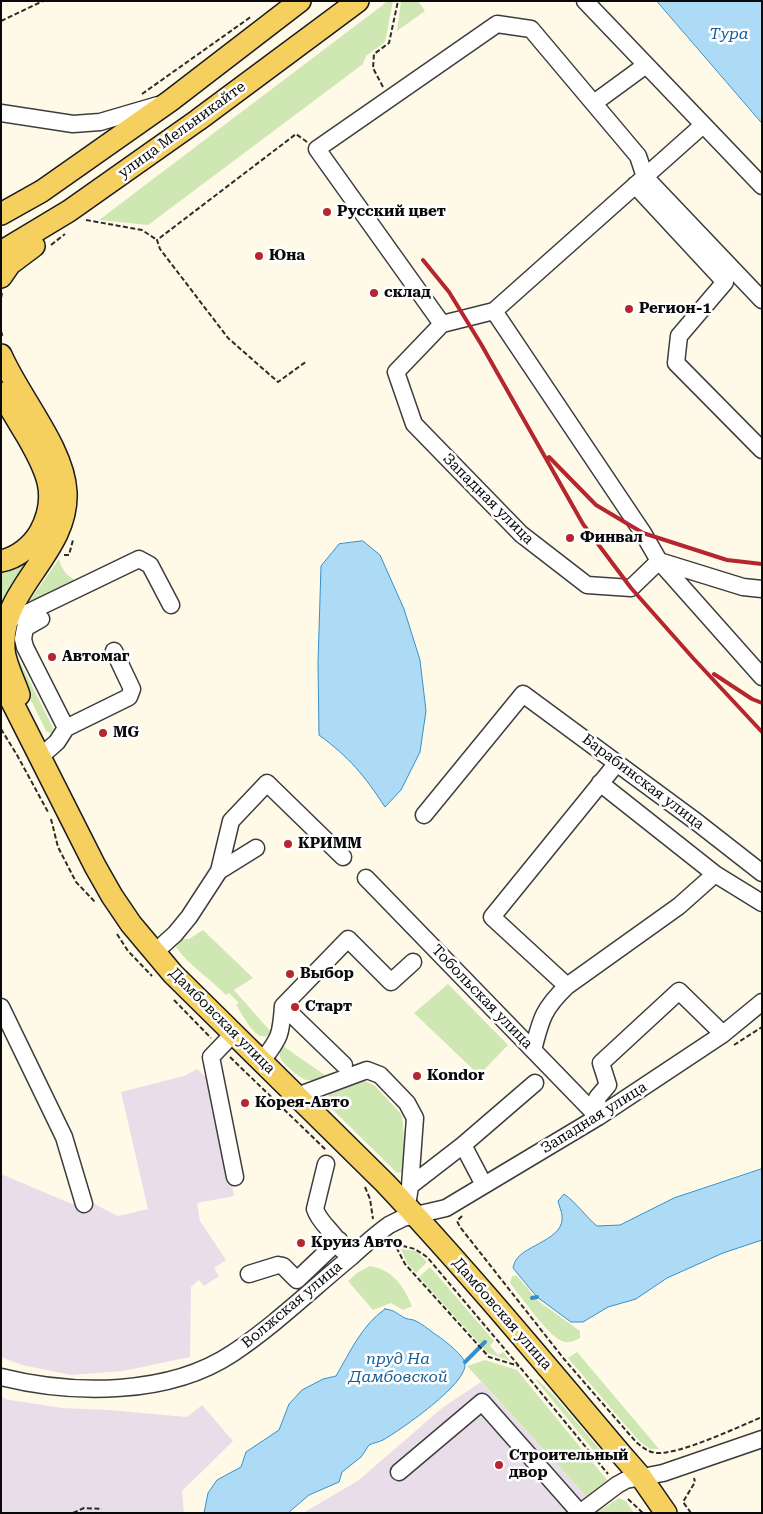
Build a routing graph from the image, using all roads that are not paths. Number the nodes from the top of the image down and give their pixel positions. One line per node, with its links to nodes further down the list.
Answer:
1 (300, 1): 5 (main road, улица Мельникайте)
2 (358, 1): 12 (main road, улица Мельникайте)
3 (585, 1): 4 (street)
4 (646, 65): 6 (street); 8 (street)
5 (170, 101): 7 (street); 11 (main road, улица Мельникайте)
6 (594, 103): 9 (street); 17 (street)
7 (1, 113)
8 (703, 125): 9 (street); 10 (street)
9 (640, 181): 15 (street); 16 (street); 20 (street)
10 (762, 186)
11 (1, 214)
12 (73, 221): 13 (main road, улица Мельникайте); 14 (main road)
13 (1, 252)
14 (2, 282)
15 (762, 300)
16 (494, 311): 17 (street); 21 (street)
17 (442, 324): 21 (street, Западная улица)
18 (1, 355): 26 (main road)
19 (1, 393): 22 (main road)
20 (762, 450)
21 (659, 561): 23 (street); 28 (street)
22 (1, 562)
23 (762, 589)
24 (172, 605): 26 (street)
25 (41, 619): 31 (street)
26 (7, 620): 32 (main road)
27 (114, 651): 31 (street)
28 (761, 676)
29 (1, 680): 32 (main road, Дамбовская улица)
30 (1, 703): 32 (main road)
31 (66, 728): 33 (street)
32 (27, 733): 33 (main road, Дамбовская улица)
33 (39, 758): 44 (main road, Дамбовская улица)
34 (617, 763): 35 (street); 36 (street, Барабинская улица); 40 (street, Барабинская улица)
35 (600, 783): 41 (street); 46 (street)
36 (424, 815)
37 (256, 848): 39 (street)
38 (342, 857): 39 (street)
39 (219, 871): 44 (street)
40 (762, 873)
41 (715, 874): 43 (street); 46 (street)
42 (366, 878): 52 (street, Тобольская улица)
43 (762, 903)
44 (154, 953): 51 (main road, Дамбовская улица)
45 (413, 962): 47 (street)
46 (567, 986): 52 (street)
47 (283, 1006): 53 (street); 54 (street)
48 (1, 1007): 63 (street)
49 (760, 1009): 50 (street, Западная улица)
50 (723, 1034): 57 (street, Западная улица); 57 (street)
51 (227, 1040): 53 (main road, Дамбовская улица); 60 (street)
52 (533, 1050): 57 (street, Тобольская улица)
53 (262, 1061): 56 (main road, Дамбовская улица)
54 (344, 1065)
55 (535, 1083): 58 (street)
56 (297, 1096): 62 (main road, Дамбовская улица); 62 (street)
57 (598, 1117): 61 (street, Западная улица)
58 (463, 1145): 61 (street); 62 (street)
59 (328, 1159): 64 (street)
60 (236, 1177)
61 (484, 1185): 62 (street, Западная улица)
62 (411, 1202): 65 (street, Волжская улица); 70 (main road, Дамбовская улица)
63 (84, 1204)
64 (339, 1240): 65 (street); 66 (street)
65 (344, 1262): 67 (street, Волжская улица)
66 (248, 1274)
67 (1, 1377)
68 (762, 1439): 70 (street)
69 (399, 1472): 71 (street)
70 (641, 1477): 71 (street); 72 (main road, Дамбовская улица)
71 (580, 1513)
72 (666, 1513)

